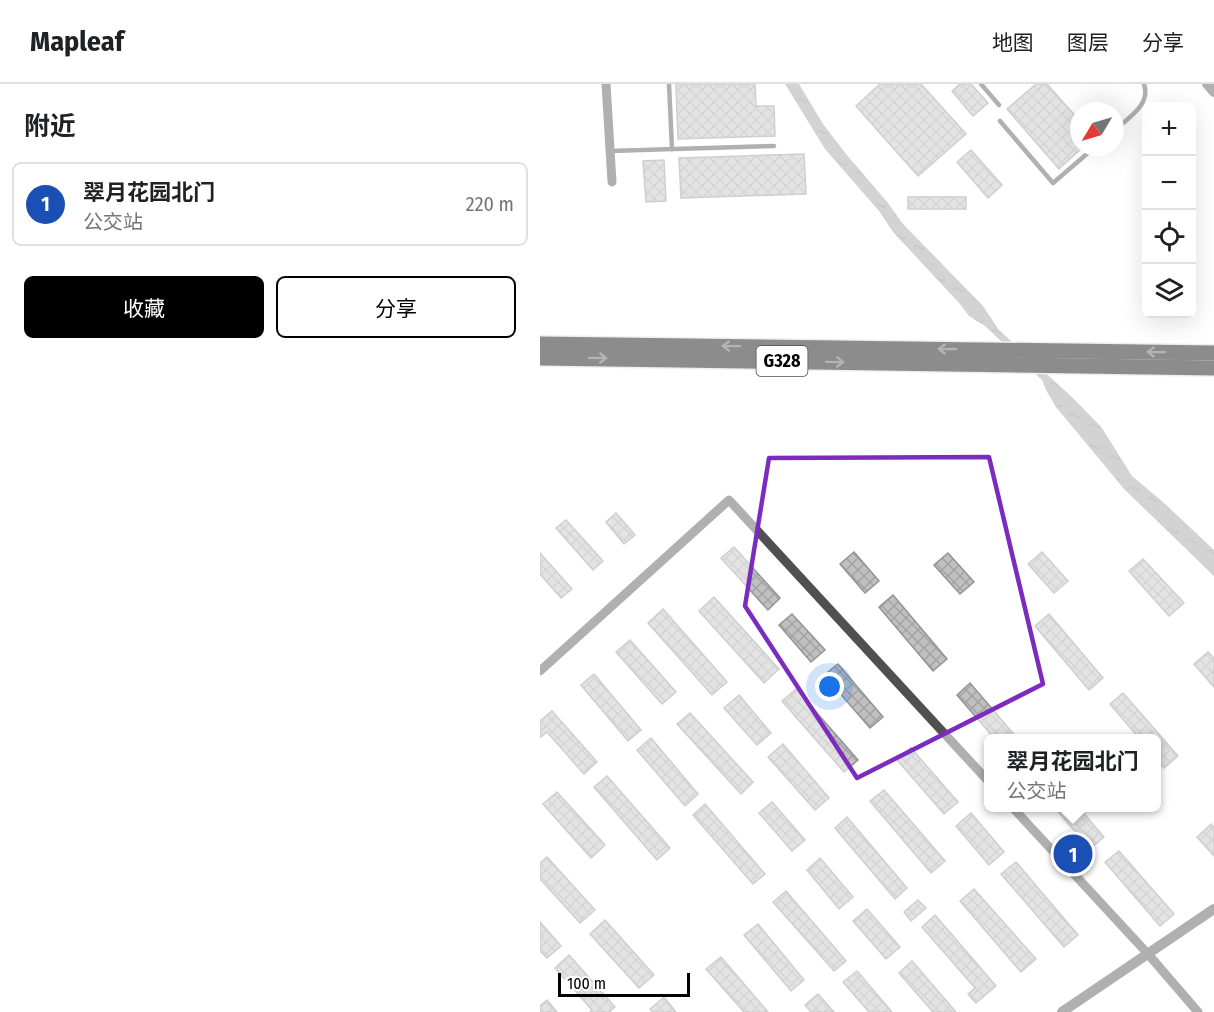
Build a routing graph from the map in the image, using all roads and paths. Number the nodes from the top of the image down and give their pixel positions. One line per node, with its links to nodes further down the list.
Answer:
1 (606, 84): 12 (street)
2 (669, 84): 11 (lane)
3 (981, 84): 7 (lane)
4 (1144, 84): 9 (lane)
5 (1207, 84): 6 (street)
6 (1214, 92)
7 (999, 105)
8 (1000, 122): 13 (lane)
9 (1124, 122)
10 (774, 146): 11 (lane)
11 (672, 149): 12 (lane)
12 (610, 151): 14 (street)
13 (1084, 156)
14 (612, 182)
15 (540, 344): 17 (highway, G328, one-way to 15)
16 (1214, 353): 17 (highway, G328, one-way to 17)
17 (1024, 357): 18 (highway, G328, one-way to 17); 19 (highway, G328)
18 (540, 358)
19 (1214, 368)
20 (540, 671): 21 (street)
21 (984, 777)
22 (1018, 812): 24 (street)
23 (1214, 909): 24 (street)
24 (1148, 954): 25 (street); 26 (street)
25 (1062, 1012)
26 (1198, 1012)

